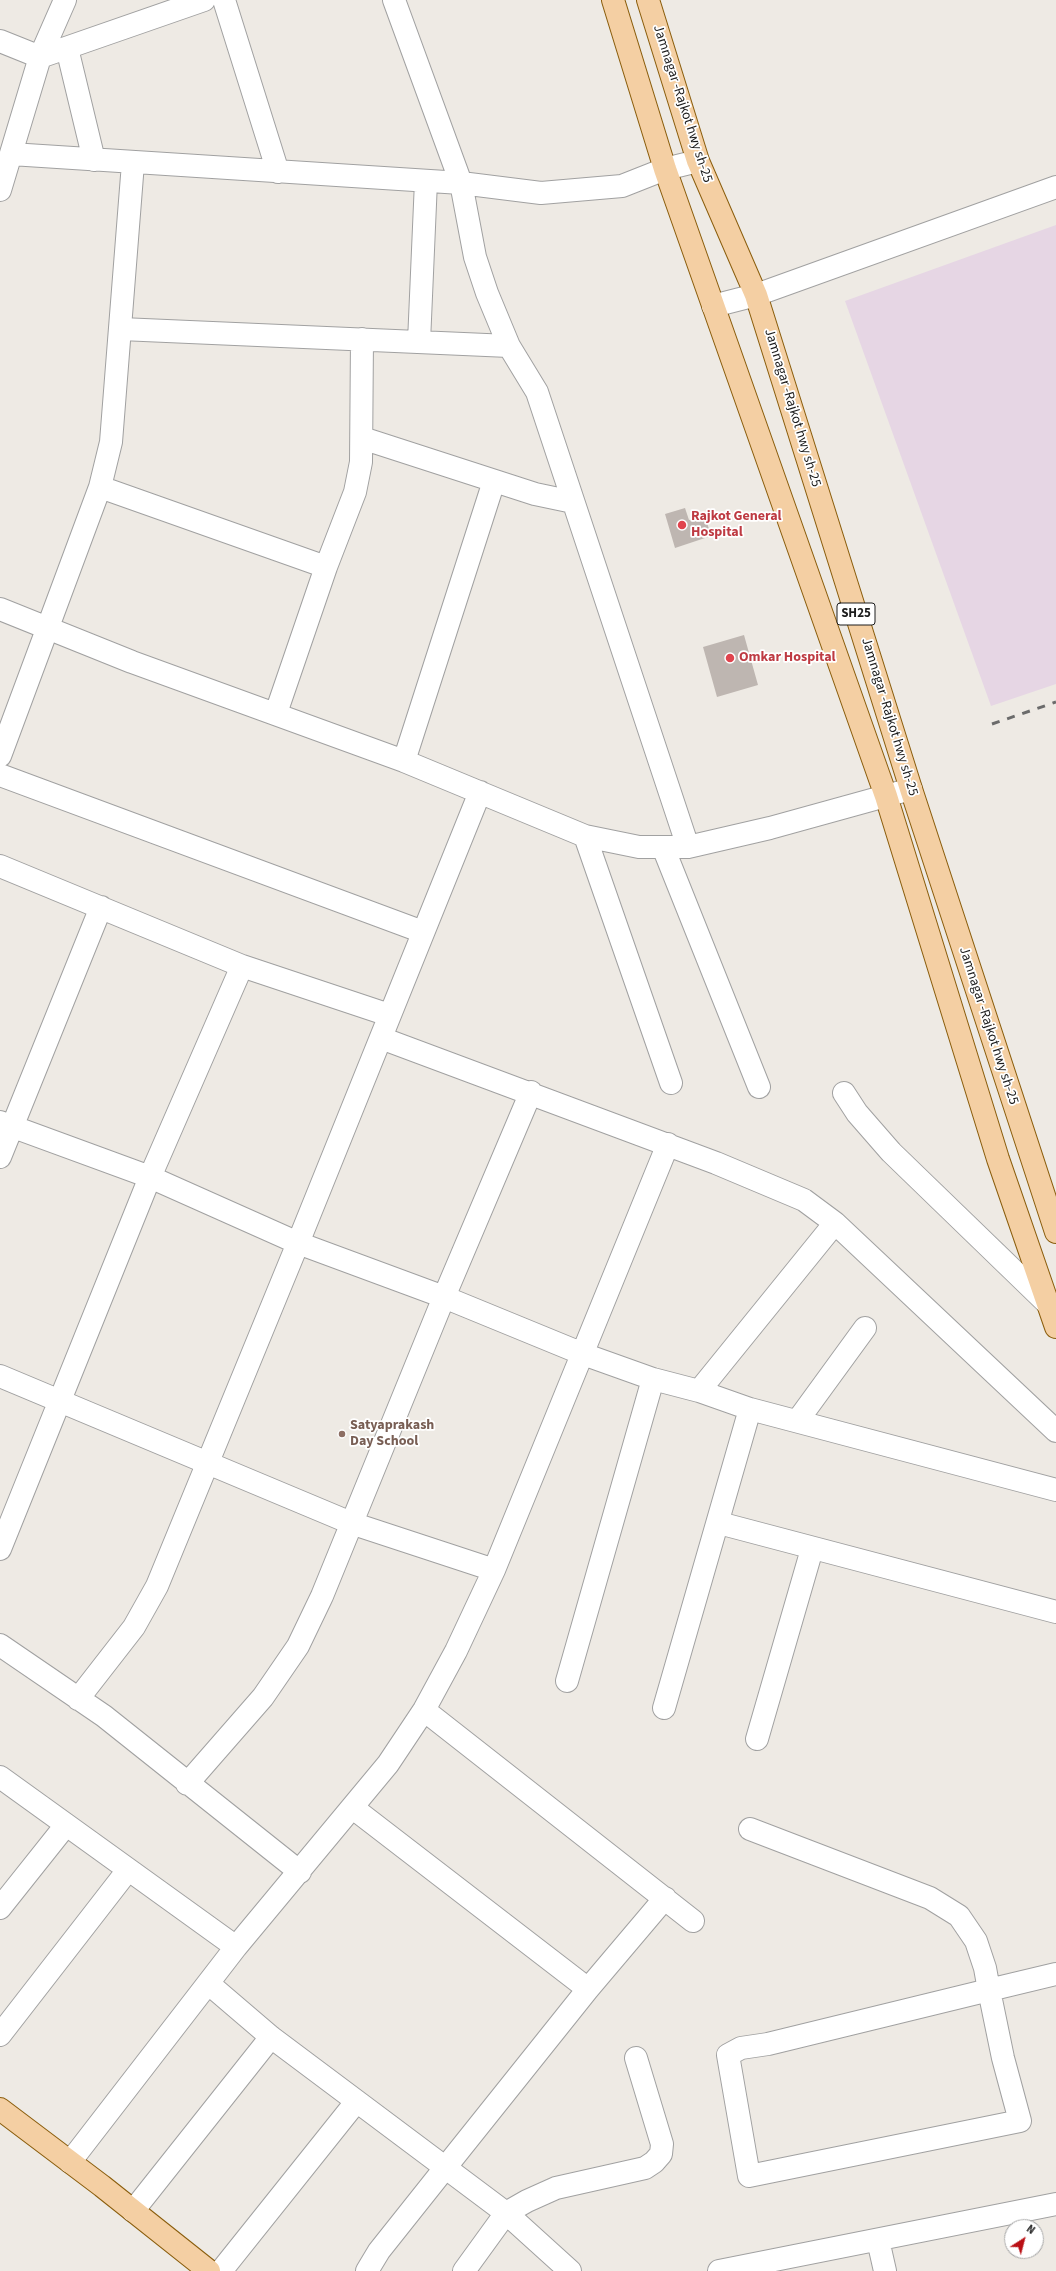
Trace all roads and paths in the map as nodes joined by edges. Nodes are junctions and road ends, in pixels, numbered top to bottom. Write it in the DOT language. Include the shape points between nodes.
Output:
graph roads {
  1 [pos="65,0"];
  2 [pos="204,0"];
  3 [pos="224,0"];
  4 [pos="394,0"];
  5 [pos="613,0"];
  6 [pos="648,0"];
  7 [pos="0,41"];
  8 [pos="67,48"];
  9 [pos="40,57"];
  10 [pos="11,154"];
  11 [pos="94,160"];
  12 [pos="698,161"];
  13 [pos="133,163"];
  14 [pos="665,169"];
  15 [pos="278,172"];
  16 [pos="426,181"];
  17 [pos="460,183"];
  18 [pos="1056,187"];
  19 [pos="0,190"];
  20 [pos="756,295"];
  21 [pos="713,306"];
  22 [pos="121,329"];
  23 [pos="362,339"];
  24 [pos="419,342"];
  25 [pos="509,346"];
  26 [pos="362,438"];
  27 [pos="494,481"];
  28 [pos="100,487"];
  29 [pos="573,502"];
  30 [pos="326,567"];
  31 [pos="0,609"];
  32 [pos="47,628"];
  33 [pos="276,712"];
  34 [pos="0,756"];
  35 [pos="404,761"];
  36 [pos="0,775"];
  37 [pos="911,789"];
  38 [pos="480,792"];
  39 [pos="886,796"];
  40 [pos="585,836"];
  41 [pos="663,847"];
  42 [pos="688,847"];
  43 [pos="0,866"];
  44 [pos="101,907"];
  45 [pos="423,932"];
  46 [pos="242,966"];
  47 [pos="389,1015"];
  48 [pos="381,1038"];
  49 [pos="671,1083"];
  50 [pos="759,1088"];
  51 [pos="531,1092"];
  52 [pos="844,1093"];
  53 [pos="6,1125"];
  54 [pos="668,1144"];
  55 [pos="0,1157"];
  56 [pos="150,1177"];
  57 [pos="835,1223"];
  58 [pos="1056,1232"];
  59 [pos="298,1243"];
  60 [pos="444,1297"];
  61 [pos="1048,1304"];
  62 [pos="1056,1327"];
  63 [pos="865,1328"];
  64 [pos="583,1354"];
  65 [pos="0,1376"];
  66 [pos="653,1379"];
  67 [pos="699,1392"];
  68 [pos="60,1400"];
  69 [pos="750,1409"];
  70 [pos="798,1420"];
  71 [pos="1056,1431"];
  72 [pos="207,1464"];
  73 [pos="1056,1490"];
  74 [pos="351,1523"];
  75 [pos="718,1523"];
  76 [pos="0,1549"];
  77 [pos="812,1549"];
  78 [pos="494,1570"];
  79 [pos="1056,1612"];
  80 [pos="0,1645"];
  81 [pos="567,1681"];
  82 [pos="78,1699"];
  83 [pos="664,1708"];
  84 [pos="424,1710"];
  85 [pos="757,1739"];
  86 [pos="0,1777"];
  87 [pos="187,1784"];
  88 [pos="353,1808"];
  89 [pos="66,1825"];
  90 [pos="750,1829"];
  91 [pos="128,1870"];
  92 [pos="300,1872"];
  93 [pos="665,1898"];
  94 [pos="0,1908"];
  95 [pos="693,1921"];
  96 [pos="236,1948"];
  97 [pos="1056,1974"];
  98 [pos="209,1984"];
  99 [pos="588,1989"];
  100 [pos="989,1990"];
  101 [pos="0,2035"];
  102 [pos="272,2037"];
  103 [pos="636,2058"];
  104 [pos="356,2102"];
  105 [pos="0,2109"];
  106 [pos="70,2162"];
  107 [pos="445,2168"];
  108 [pos="1056,2204"];
  109 [pos="133,2211"];
  110 [pos="506,2213"];
  111 [pos="878,2240"];
  112 [pos="209,2271"];
  113 [pos="221,2271"];
  114 [pos="367,2271"];
  115 [pos="464,2271"];
  116 [pos="570,2271"];
  117 [pos="719,2271"];
  118 [pos="885,2271"];
  1 -- 9 [label="street"];
  2 -- 8 [label="street"];
  3 -- 15 [label="street"];
  4 -- 17 [label="street"];
  5 -- 14 [label="main road, SH25"];
  6 -- 12 [label="main road, Jamnagar -Rajkot hwy sh-25 / SH25"];
  7 -- 9 [label="street"];
  8 -- 9 [label="street"];
  8 -- 11 [label="street"];
  9 -- 10 [label="street"];
  10 -- 11 [label="street"];
  10 -- 19 [label="street"];
  11 -- 13 [label="street"];
  12 -- 14 [label="street"];
  12 -- 20 [label="main road, Jamnagar -Rajkot hwy sh-25 / SH25"];
  13 -- 15 [label="street"];
  13 -- 22 [label="street"];
  14 -- 17 [label="street" via="622,186 587,190 541,193"];
  14 -- 21 [label="main road, SH25"];
  15 -- 16 [label="street"];
  16 -- 17 [label="street"];
  16 -- 24 [label="street"];
  17 -- 25 [label="street" via="475,257"];
  18 -- 20 [label="street"];
  20 -- 21 [label="street"];
  20 -- 37 [label="main road, Jamnagar -Rajkot hwy sh-25 / SH25"];
  21 -- 39 [label="main road, SH25"];
  22 -- 23 [label="street"];
  22 -- 28 [label="street" via="111,442"];
  23 -- 24 [label="street"];
  23 -- 26 [label="street"];
  24 -- 25 [label="street"];
  25 -- 29 [label="street" via="537,392"];
  26 -- 27 [label="street"];
  26 -- 30 [label="street" via="361,462 355,492"];
  27 -- 29 [label="street" via="535,494"];
  27 -- 35 [label="street"];
  28 -- 30 [label="street"];
  28 -- 32 [label="street"];
  29 -- 42 [label="street"];
  30 -- 33 [label="street"];
  31 -- 32 [label="street"];
  32 -- 33 [label="street" via="132,662"];
  32 -- 34 [label="street"];
  33 -- 35 [label="street"];
  35 -- 38 [label="street"];
  36 -- 45 [label="street"];
  37 -- 39 [label="street"];
  37 -- 58 [label="main road, Jamnagar -Rajkot hwy sh-25 / SH25"];
  38 -- 40 [label="street"];
  38 -- 45 [label="street"];
  39 -- 42 [label="street" via="770,828"];
  39 -- 61 [label="main road, SH25" via="998,1159"];
  40 -- 41 [label="street" via="639,847"];
  40 -- 49 [label="street"];
  41 -- 42 [label="street"];
  41 -- 50 [label="street"];
  43 -- 44 [label="street"];
  44 -- 46 [label="street"];
  44 -- 53 [label="street"];
  45 -- 47 [label="street"];
  46 -- 47 [label="street"];
  46 -- 56 [label="street"];
  47 -- 48 [label="street"];
  48 -- 51 [label="street"];
  48 -- 59 [label="street"];
  51 -- 54 [label="street"];
  51 -- 60 [label="street"];
  52 -- 61 [label="street" via="857,1113 891,1152"];
  53 -- 55 [label="street"];
  53 -- 56 [label="street"];
  54 -- 57 [label="street" via="804,1200"];
  54 -- 64 [label="street"];
  56 -- 59 [label="street"];
  56 -- 68 [label="street"];
  57 -- 67 [label="street"];
  57 -- 71 [label="street"];
  59 -- 60 [label="street"];
  59 -- 72 [label="street"];
  60 -- 64 [label="street"];
  60 -- 74 [label="street"];
  61 -- 62 [label="main road, SH25"];
  63 -- 70 [label="street"];
  64 -- 66 [label="street"];
  64 -- 78 [label="street"];
  65 -- 68 [label="street"];
  66 -- 67 [label="street"];
  66 -- 81 [label="street"];
  67 -- 69 [label="street"];
  68 -- 72 [label="street"];
  68 -- 76 [label="street"];
  69 -- 70 [label="street"];
  69 -- 75 [label="street"];
  70 -- 73 [label="street"];
  72 -- 74 [label="street"];
  72 -- 82 [label="street" via="157,1586 134,1627"];
  74 -- 78 [label="street"];
  74 -- 87 [label="street" via="322,1596 298,1646 263,1697"];
  75 -- 77 [label="street"];
  75 -- 83 [label="street"];
  77 -- 79 [label="street" via="854,1557"];
  77 -- 85 [label="street"];
  78 -- 84 [label="street" via="456,1651"];
  80 -- 82 [label="street"];
  82 -- 87 [label="street" via="104,1716"];
  84 -- 88 [label="street" via="388,1764"];
  84 -- 93 [label="street"];
  86 -- 89 [label="street"];
  87 -- 92 [label="street"];
  88 -- 92 [label="street"];
  88 -- 99 [label="street"];
  89 -- 91 [label="street"];
  89 -- 94 [label="street"];
  90 -- 100 [label="street" via="930,1898 960,1916 976,1941"];
  91 -- 96 [label="street"];
  91 -- 101 [label="street"];
  92 -- 96 [label="street"];
  93 -- 95 [label="street"];
  93 -- 99 [label="street"];
  96 -- 98 [label="street"];
  97 -- 100 [label="street"];
  98 -- 102 [label="street"];
  98 -- 106 [label="street"];
  99 -- 107 [label="street"];
  100 -- 100 [label="street" via="768,2044 741,2048 728,2055 749,2176 1020,2120 1003,2058"];
  102 -- 104 [label="street"];
  102 -- 109 [label="street"];
  103 -- 110 [label="street" via="662,2144 661,2154 644,2168 556,2188"];
  104 -- 107 [label="street"];
  104 -- 113 [label="street"];
  105 -- 106 [label="main road"];
  106 -- 109 [label="main road"];
  107 -- 110 [label="street"];
  107 -- 114 [label="street" via="379,2251"];
  108 -- 111 [label="street"];
  109 -- 112 [label="main road"];
  110 -- 115 [label="street"];
  110 -- 116 [label="street"];
  111 -- 117 [label="street"];
  111 -- 118 [label="street"];
}
